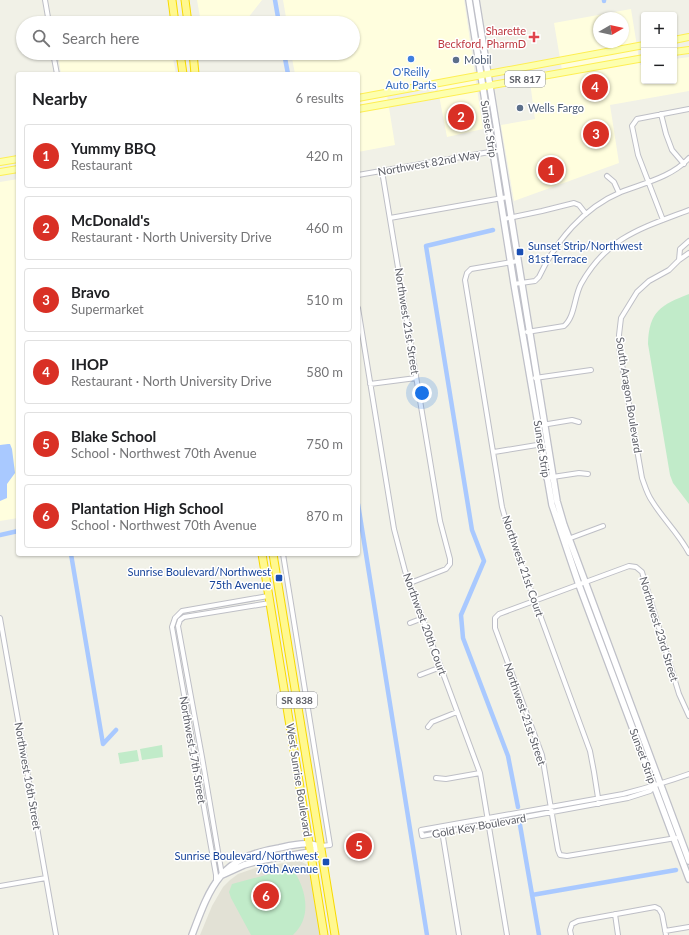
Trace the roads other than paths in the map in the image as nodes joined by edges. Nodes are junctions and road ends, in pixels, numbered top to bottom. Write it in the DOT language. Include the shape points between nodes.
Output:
graph roads {
  1 [pos="45,0"];
  2 [pos="172,0"];
  3 [pos="184,0"];
  4 [pos="469,0"];
  5 [pos="476,0"];
  6 [pos="48,16"];
  7 [pos="174,16"];
  8 [pos="187,16"];
  9 [pos="689,37"];
  10 [pos="677,39"];
  11 [pos="641,46"];
  12 [pos="689,50"];
  13 [pos="608,52"];
  14 [pos="677,52"];
  15 [pos="641,58"];
  16 [pos="54,60"];
  17 [pos="181,60"];
  18 [pos="194,60"];
  19 [pos="602,65"];
  20 [pos="57,72"];
  21 [pos="183,72"];
  22 [pos="195,72"];
  23 [pos="488,74"];
  24 [pos="482,76"];
  25 [pos="490,85"];
  26 [pos="483,86"];
  27 [pos="360,98"];
  28 [pos="360,109"];
  29 [pos="689,109"];
  30 [pos="662,114"];
  31 [pos="501,150"];
  32 [pos="493,151"];
  33 [pos="689,158"];
  34 [pos="16,159"];
  35 [pos="0,162"];
  36 [pos="684,164"];
  37 [pos="16,169"];
  38 [pos="382,171"];
  39 [pos="0,172"];
  40 [pos="360,176"];
  41 [pos="607,176"];
  42 [pos="648,182"];
  43 [pos="619,193"];
  44 [pos="508,197"];
  45 [pos="500,198"];
  46 [pos="689,210"];
  47 [pos="586,214"];
  48 [pos="511,217"];
  49 [pos="390,218"];
  50 [pos="504,219"];
  51 [pos="663,220"];
  52 [pos="689,241"];
  53 [pos="682,247"];
  54 [pos="689,252"];
  55 [pos="679,260"];
  56 [pos="518,261"];
  57 [pos="511,262"];
  58 [pos="521,283"];
  59 [pos="514,284"];
  60 [pos="360,321"];
  61 [pos="526,332"];
  62 [pos="591,370"];
  63 [pos="416,378"];
  64 [pos="534,378"];
  65 [pos="370,384"];
  66 [pos="579,422"];
  67 [pos="541,425"];
  68 [pos="544,443"];
  69 [pos="494,452"];
  70 [pos="588,474"];
  71 [pos="549,478"];
  72 [pos="603,526"];
  73 [pos="567,540"];
  74 [pos="689,553"];
  75 [pos="262,556"];
  76 [pos="273,556"];
  77 [pos="283,556"];
  78 [pos="585,582"];
  79 [pos="266,583"];
  80 [pos="410,583"];
  81 [pos="579,585"];
  82 [pos="280,595"];
  83 [pos="290,597"];
  84 [pos="269,599"];
  85 [pos="535,601"];
  86 [pos="0,618"];
  87 [pos="423,618"];
  88 [pos="410,623"];
  89 [pos="441,667"];
  90 [pos="420,675"];
  91 [pos="457,712"];
  92 [pos="689,716"];
  93 [pos="428,727"];
  94 [pos="480,773"];
  95 [pos="689,774"];
  96 [pos="436,778"];
  97 [pos="658,785"];
  98 [pos="598,799"];
  99 [pos="599,804"];
  100 [pos="552,810"];
  101 [pos="488,821"];
  102 [pos="442,826"];
  103 [pos="443,832"];
  104 [pos="677,838"];
  105 [pos="309,843"];
  106 [pos="321,846"];
  107 [pos="310,852"];
  108 [pos="689,861"];
  109 [pos="222,875"];
  110 [pos="46,878"];
  111 [pos="689,879"];
  112 [pos="216,883"];
  113 [pos="0,886"];
  114 [pos="615,914"];
  115 [pos="689,927"];
  116 [pos="665,933"];
  117 [pos="56,935"];
  118 [pos="192,935"];
  119 [pos="324,935"];
  120 [pos="335,935"];
  121 [pos="459,935"];
  122 [pos="506,935"];
  123 [pos="571,935"];
  124 [pos="618,935"];
  1 -- 6 [label="street"];
  2 -- 7 [label="highway"];
  3 -- 8 [label="highway"];
  4 -- 24 [label="street, Sunset Strip"];
  5 -- 23 [label="street, Sunset Strip"];
  9 -- 10 [label="main road"];
  11 -- 13 [label="main road, SR 817"];
  12 -- 14 [label="main road"];
  13 -- 19 [label="main road"];
  13 -- 23 [label="main road, SR 817"];
  15 -- 19 [label="main road, SR 817"];
  16 -- 20 [label="street"];
  17 -- 21 [label="highway"];
  18 -- 22 [label="highway"];
  19 -- 25 [label="main road, SR 817"];
  23 -- 24 [label="main road, SR 817"];
  23 -- 25 [label="street, Sunset Strip"];
  24 -- 26 [label="street, Sunset Strip"];
  24 -- 27 [label="main road, SR 817"];
  25 -- 26 [label="main road, SR 817"];
  25 -- 31 [label="street, Sunset Strip"];
  26 -- 28 [label="main road, SR 817"];
  26 -- 32 [label="street, Sunset Strip"];
  29 -- 30 [label="street"];
  30 -- 36 [label="street" via="672,150"];
  30 -- 42 [label="street" via="637,118 632,126 638,155"];
  31 -- 32 [label="street, Northwest 82nd Way"];
  31 -- 44 [label="street, Sunset Strip"];
  32 -- 38 [label="street, Northwest 82nd Way"];
  32 -- 45 [label="street, Sunset Strip"];
  33 -- 36 [label="street"];
  34 -- 35 [label="main road"];
  36 -- 42 [label="street"];
  37 -- 39 [label="main road"];
  38 -- 40 [label="street, Northwest 82nd Way"];
  38 -- 49 [label="street, Northwest 21st Street"];
  41 -- 43 [label="street" via="614,182"];
  42 -- 43 [label="street"];
  42 -- 51 [label="street"];
  43 -- 47 [label="street"];
  44 -- 45 [label="street"];
  44 -- 48 [label="street, Sunset Strip"];
  45 -- 49 [label="street"];
  45 -- 50 [label="street, Sunset Strip"];
  46 -- 51 [label="street"];
  47 -- 48 [label="street" via="574,203"];
  47 -- 58 [label="street" via="559,242 540,277 535,281"];
  48 -- 50 [label="street"];
  48 -- 56 [label="street, Sunset Strip"];
  49 -- 63 [label="street, Northwest 21st Street"];
  50 -- 57 [label="street, Sunset Strip"];
  51 -- 61 [label="street" via="624,237 605,252 580,285 568,323 564,326"];
  52 -- 53 [label="street"];
  53 -- 54 [label="street"];
  53 -- 55 [label="street"];
  54 -- 55 [label="street, South Aragon Boulevard"];
  55 -- 74 [label="street, South Aragon Boulevard" via="637,292 621,318 619,335 644,484 652,502"];
  56 -- 57 [label="street"];
  56 -- 58 [label="street, Sunset Strip"];
  57 -- 59 [label="street, Sunset Strip"];
  57 -- 69 [label="street, Northwest 21st Court" via="471,269 465,280"];
  58 -- 59 [label="street"];
  58 -- 61 [label="street, Sunset Strip"];
  59 -- 61 [label="street, Sunset Strip"];
  60 -- 65 [label="street, Northwest 20th Court"];
  61 -- 64 [label="street, Sunset Strip"];
  62 -- 64 [label="street"];
  63 -- 65 [label="street"];
  63 -- 80 [label="street, Northwest 21st Street" via="440,521 450,564 446,570"];
  64 -- 67 [label="street, Sunset Strip"];
  65 -- 80 [label="street, Northwest 20th Court" via="394,529"];
  66 -- 67 [label="street" via="572,420"];
  67 -- 68 [label="street, Sunset Strip"];
  68 -- 69 [label="street"];
  68 -- 71 [label="street, Sunset Strip"];
  69 -- 85 [label="street, Northwest 21st Court" via="504,514"];
  70 -- 71 [label="street" via="579,472"];
  71 -- 73 [label="street, Sunset Strip"];
  72 -- 73 [label="street"];
  73 -- 78 [label="street, Sunset Strip"];
  73 -- 81 [label="street, Sunset Strip"];
  75 -- 79 [label="highway, West Sunrise Boulevard / SR 838"];
  76 -- 82 [label="highway, West Sunrise Boulevard / SR 838"];
  77 -- 83 [label="street"];
  78 -- 81 [label="street"];
  78 -- 92 [label="street, Northwest 23rd Street" via="629,566 636,567 642,572 679,694"];
  78 -- 97 [label="street, Sunset Strip"];
  79 -- 82 [label="highway"];
  79 -- 84 [label="highway, West Sunrise Boulevard / SR 838"];
  80 -- 87 [label="street, Northwest 20th Court"];
  81 -- 85 [label="street"];
  81 -- 97 [label="street, Sunset Strip"];
  82 -- 83 [label="street"];
  82 -- 106 [label="highway, West Sunrise Boulevard / SR 838"];
  83 -- 106 [label="street" via="330,845"];
  84 -- 105 [label="highway, West Sunrise Boulevard / SR 838"];
  84 -- 109 [label="street, Northwest 17th Street" via="184,617 178,626"];
  84 -- 112 [label="street, Northwest 17th Street" via="182,611 175,618 172,627"];
  85 -- 98 [label="street, Northwest 21st Court" via="590,751"];
  85 -- 100 [label="street, Northwest 21st Street" via="499,614 495,618 495,628 542,755"];
  86 -- 110 [label="street, Northwest 16th Street"];
  87 -- 88 [label="street"];
  87 -- 89 [label="street, Northwest 20th Court"];
  89 -- 90 [label="street"];
  89 -- 91 [label="street, Northwest 20th Court"];
  91 -- 93 [label="street" via="432,722"];
  91 -- 94 [label="street, Northwest 20th Court"];
  94 -- 96 [label="street" via="446,779"];
  94 -- 101 [label="street, Northwest 20th Court"];
  95 -- 97 [label="street, Gold Key Boulevard"];
  97 -- 98 [label="street, Gold Key Boulevard"];
  97 -- 99 [label="street, Gold Key Boulevard" via="650,791"];
  97 -- 104 [label="street, Sunset Strip"];
  98 -- 99 [label="street, Northwest 21st Court"];
  98 -- 100 [label="street, Gold Key Boulevard"];
  99 -- 100 [label="street, Gold Key Boulevard"];
  100 -- 101 [label="street, Gold Key Boulevard"];
  100 -- 104 [label="street, Northwest 21st Street" via="558,850 563,856"];
  101 -- 102 [label="street, Gold Key Boulevard"];
  101 -- 103 [label="street, Gold Key Boulevard"];
  101 -- 122 [label="street, Northwest 20th Court"];
  102 -- 103 [label="street"];
  102 -- 103 [label="street, Gold Key Boulevard" via="421,830 422,836"];
  103 -- 121 [label="street"];
  104 -- 108 [label="street, Sunset Strip"];
  104 -- 111 [label="street, Sunset Strip"];
  105 -- 106 [label="street"];
  105 -- 107 [label="highway, West Sunrise Boulevard / SR 838"];
  105 -- 109 [label="street" via="256,852 227,868"];
  106 -- 107 [label="street"];
  106 -- 120 [label="highway, West Sunrise Boulevard / SR 838"];
  107 -- 109 [label="street" via="258,861"];
  107 -- 119 [label="highway, West Sunrise Boulevard / SR 838"];
  109 -- 112 [label="street"];
  110 -- 113 [label="street"];
  110 -- 117 [label="street, Northwest 16th Street"];
  112 -- 118 [label="street" via="204,903"];
  114 -- 116 [label="street" via="655,907 662,914"];
  114 -- 123 [label="street" via="578,921 572,924"];
  114 -- 124 [label="street"];
  115 -- 116 [label="street"];
}
